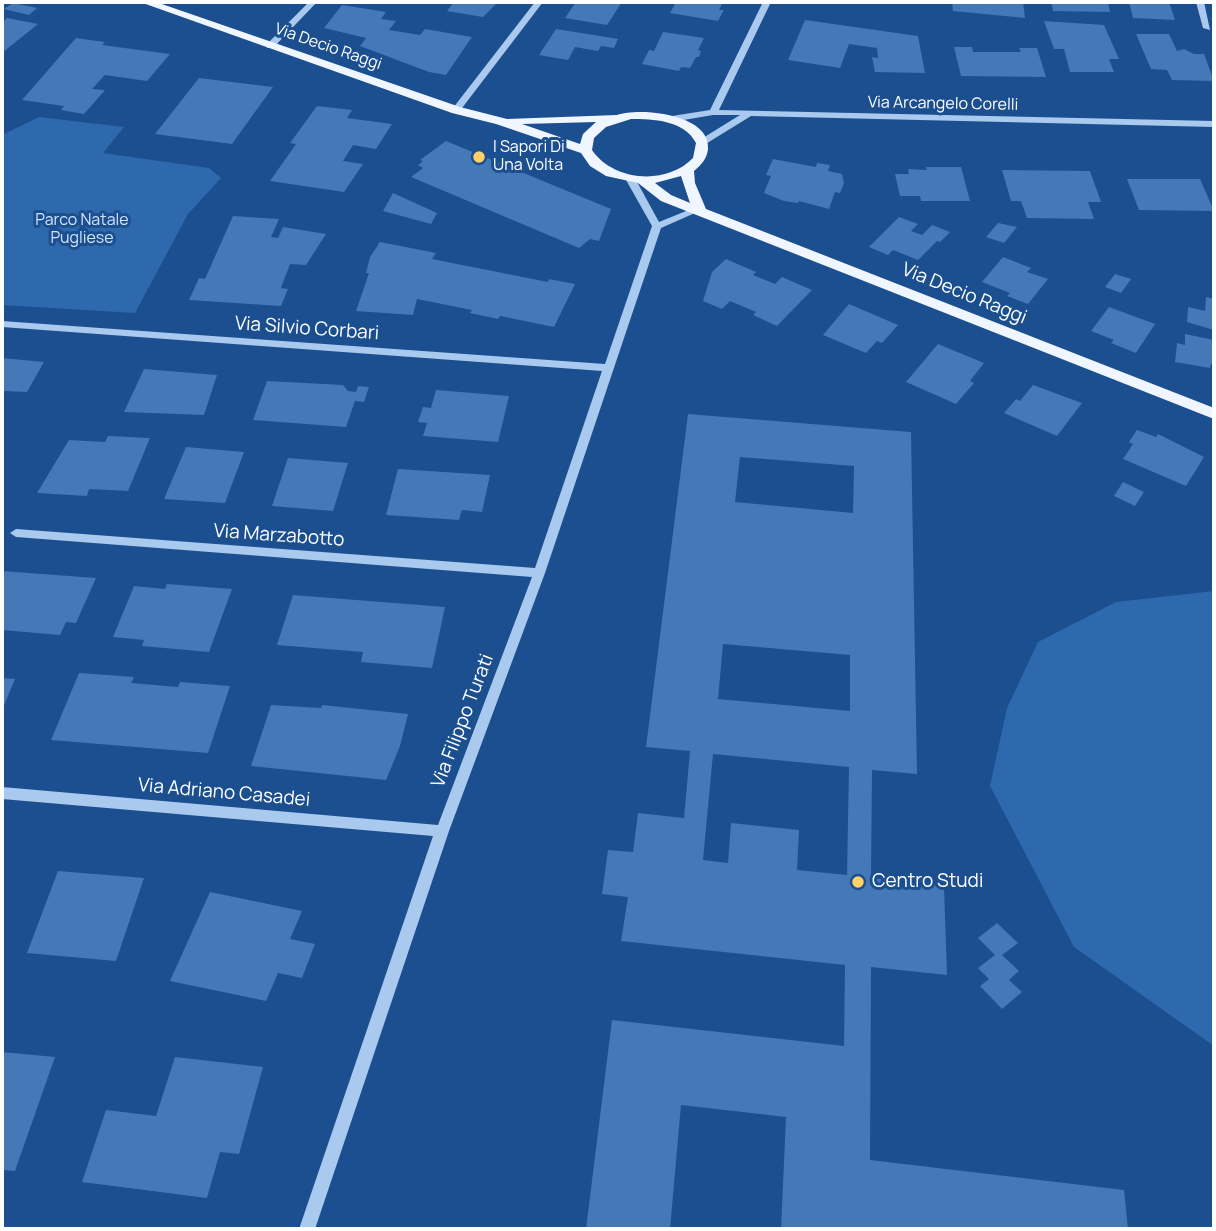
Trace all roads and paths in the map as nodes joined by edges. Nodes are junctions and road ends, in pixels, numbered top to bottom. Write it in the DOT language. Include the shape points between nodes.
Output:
graph roads {
  1 [pos="146,2"];
  2 [pos="313,2"];
  3 [pos="539,2"];
  4 [pos="766,2"];
  5 [pos="1199,2"];
  6 [pos="1207,28"];
  7 [pos="270,46"];
  8 [pos="456,110"];
  9 [pos="713,112"];
  10 [pos="748,114"];
  11 [pos="617,118"];
  12 [pos="672,119"];
  13 [pos="500,121"];
  14 [pos="1214,124"];
  15 [pos="701,143"];
  16 [pos="585,150"];
  17 [pos="687,170"];
  18 [pos="637,180"];
  19 [pos="699,209"];
  20 [pos="657,226"];
  21 [pos="2,324"];
  22 [pos="609,368"];
  23 [pos="1214,414"];
  24 [pos="16,533"];
  25 [pos="539,573"];
  26 [pos="2,793"];
  27 [pos="442,831"];
  28 [pos="307,1229"];
  1 -- 7 [label="main road, Via Decio Raggi"];
  2 -- 7 [label="street"];
  3 -- 8 [label="street"];
  4 -- 9 [label="street"];
  5 -- 6 [label="street"];
  7 -- 8 [label="main road, Via Decio Raggi"];
  8 -- 13 [label="main road, Via Decio Raggi"];
  9 -- 10 [label="street, Via Arcangelo Corelli"];
  9 -- 12 [label="street, Via Arcangelo Corelli"];
  10 -- 14 [label="street, Via Arcangelo Corelli"];
  10 -- 15 [label="street"];
  11 -- 12 [label="main road, Via Decio Raggi" via="645,115"];
  11 -- 13 [label="main road, Via Decio Raggi"];
  11 -- 16 [label="main road" via="592,131"];
  12 -- 15 [label="main road" via="696,134"];
  13 -- 16 [label="main road, Via Decio Raggi"];
  15 -- 17 [label="main road" via="702,153"];
  16 -- 18 [label="main road, Via Decio Raggi" via="599,169"];
  17 -- 18 [label="main road"];
  17 -- 19 [label="main road"];
  18 -- 19 [label="main road, Via Decio Raggi" via="666,198"];
  18 -- 20 [label="street"];
  19 -- 20 [label="street"];
  19 -- 23 [label="main road, Via Decio Raggi"];
  20 -- 22 [label="street, Via Filippo Turati"];
  21 -- 22 [label="street, Via Silvio Corbari"];
  22 -- 25 [label="street, Via Filippo Turati"];
  24 -- 25 [label="street, Via Marzabotto"];
  25 -- 27 [label="street, Via Filippo Turati"];
  26 -- 27 [label="street, Via Adriano Casadei"];
  27 -- 28 [label="street, Via Filippo Turati"];
}
